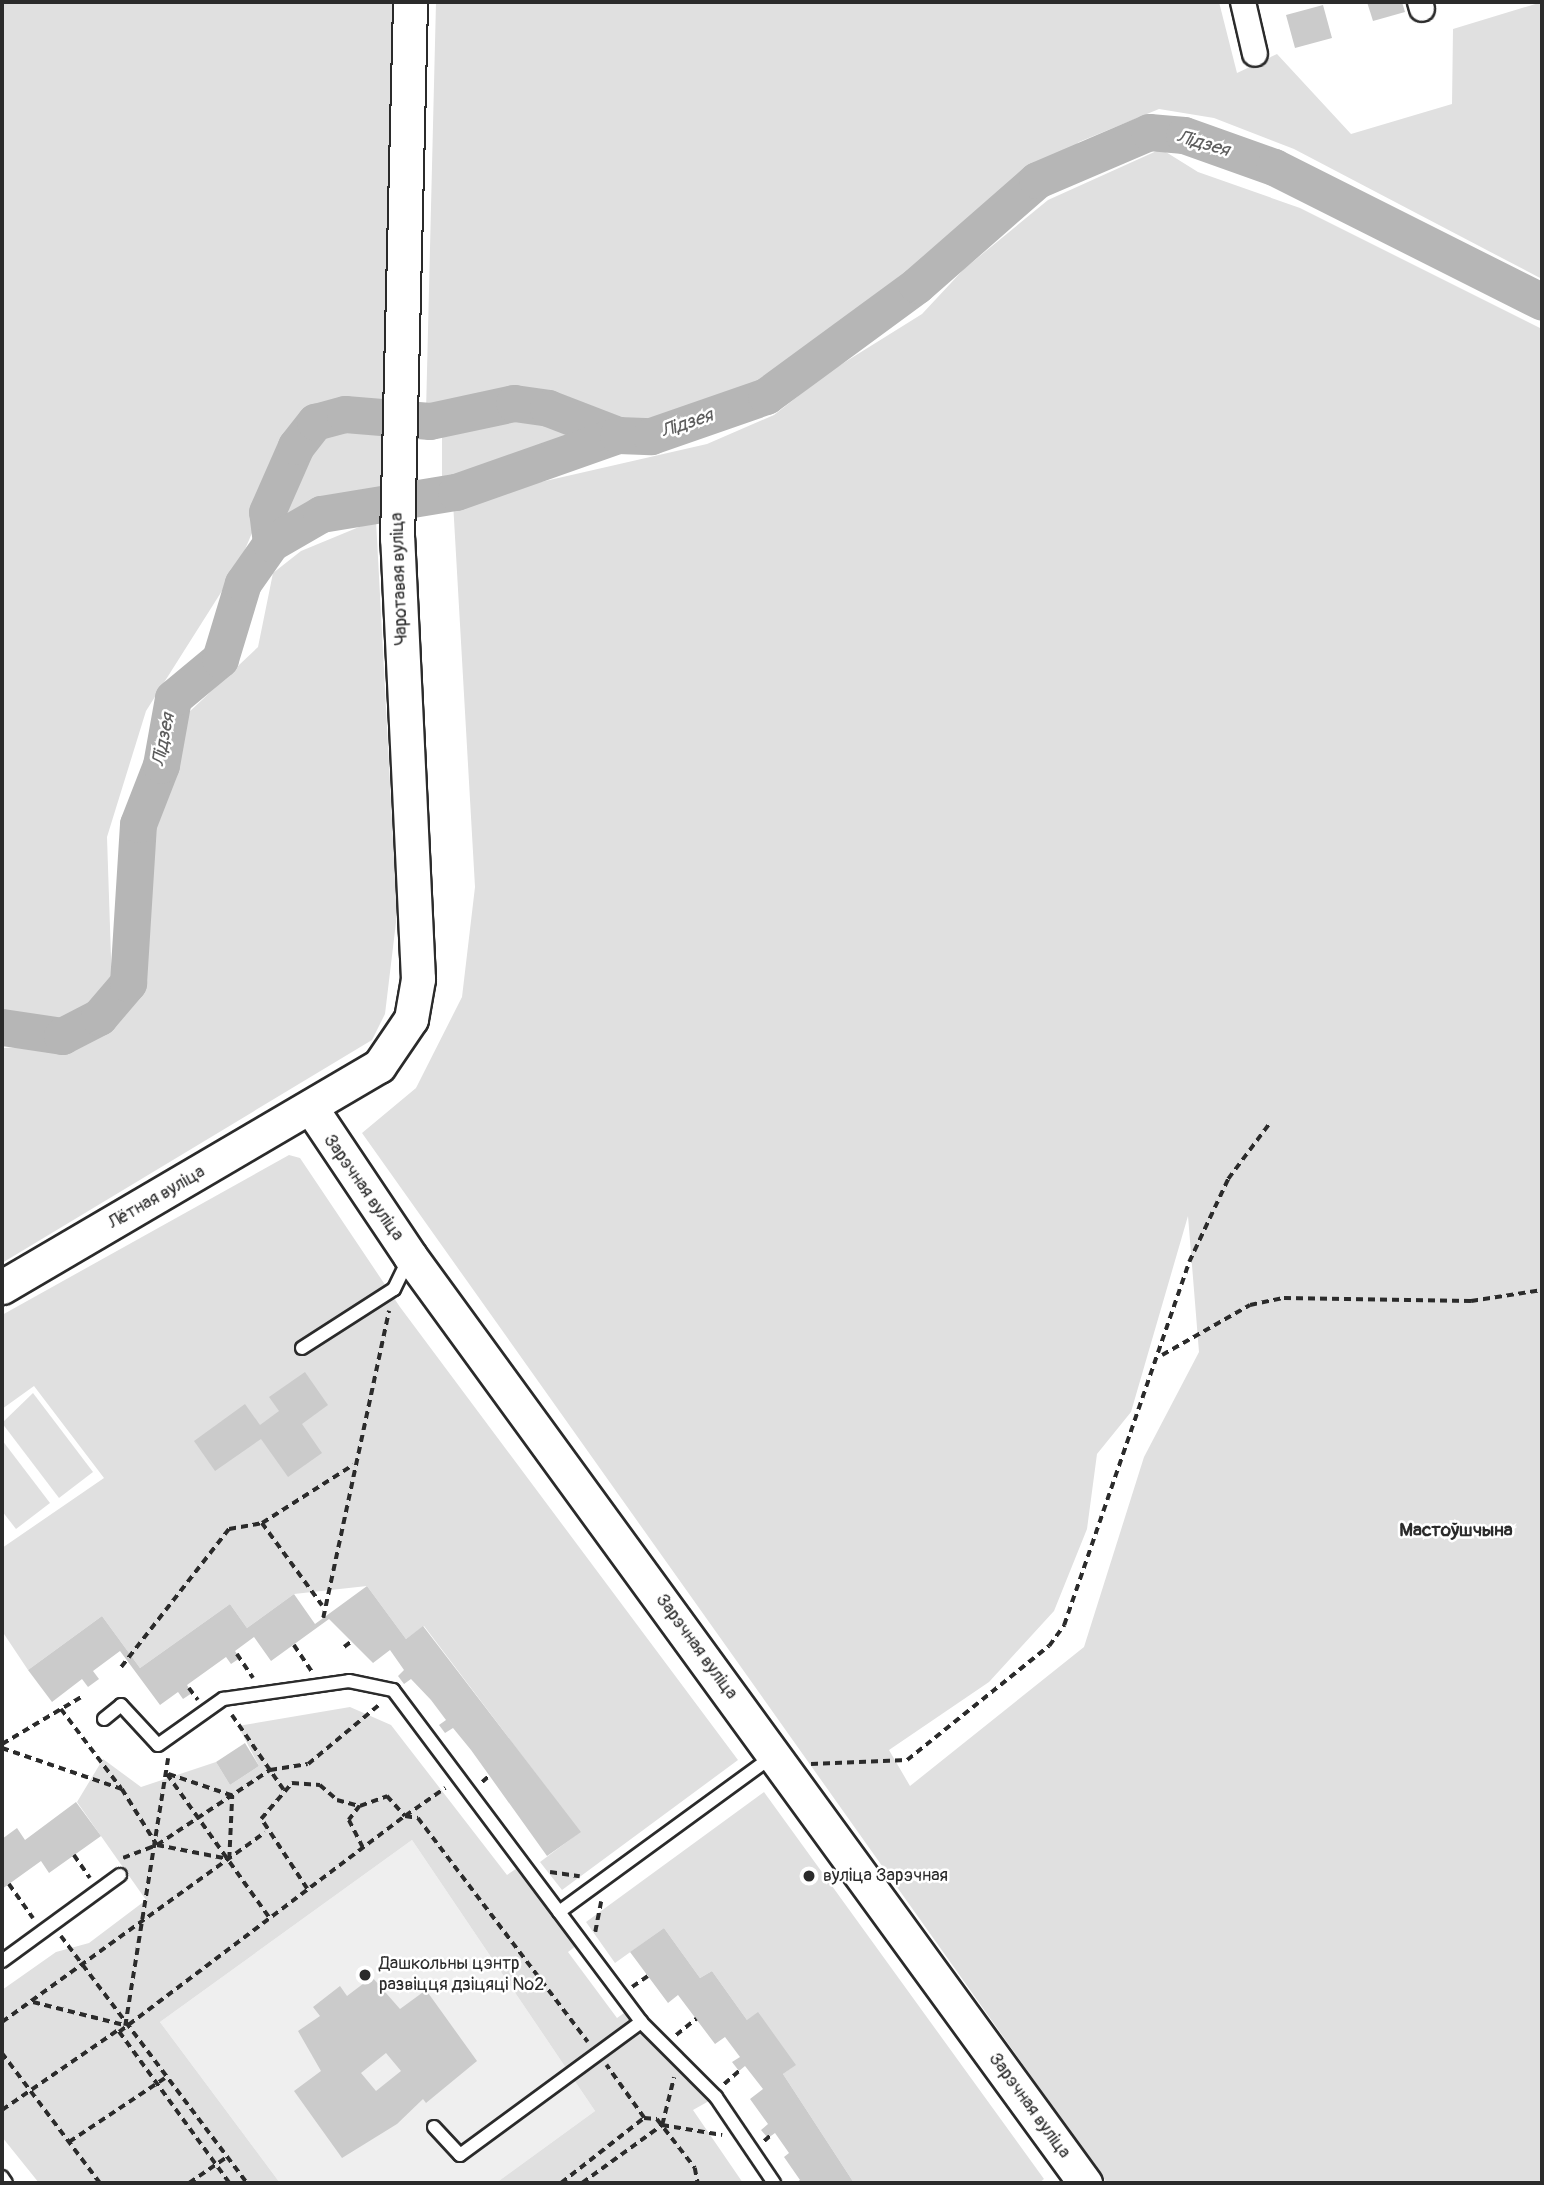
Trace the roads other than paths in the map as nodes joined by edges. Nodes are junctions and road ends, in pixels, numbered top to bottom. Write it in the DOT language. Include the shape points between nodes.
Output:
graph roads {
  1 [pos="410,2"];
  2 [pos="1243,2"];
  3 [pos="1255,54"];
  4 [pos="311,1108"];
  5 [pos="410,1256"];
  6 [pos="2,1287"];
  7 [pos="302,1348"];
  8 [pos="104,1719"];
  9 [pos="779,1759"];
  10 [pos="120,1875"];
  11 [pos="559,1912"];
  12 [pos="2,1961"];
  13 [pos="641,2022"];
  14 [pos="434,2127"];
  15 [pos="2,2177"];
  16 [pos="1078,2181"];
  17 [pos="6,2183"];
  18 [pos="774,2183"];
  1 -- 4 [label="street, Чаротавая вуліца" via="397,539 418,979 411,1019 394,1049"];
  2 -- 3 [label="street"];
  4 -- 5 [label="street, Зарэчная вуліца"];
  4 -- 6 [label="street, Лётная вуліца"];
  5 -- 7 [label="lane" via="394,1289"];
  5 -- 9 [label="street, Зарэчная вуліца"];
  8 -- 11 [label="lane" via="121,1705 158,1745 223,1699 349,1681 394,1692"];
  9 -- 11 [label="lane"];
  9 -- 16 [label="street, Зарэчная вуліца"];
  10 -- 12 [label="lane"];
  11 -- 13 [label="lane"];
  13 -- 14 [label="lane" via="460,2155"];
  13 -- 18 [label="lane" via="680,2056"];
  15 -- 17 [label="lane"];
}
